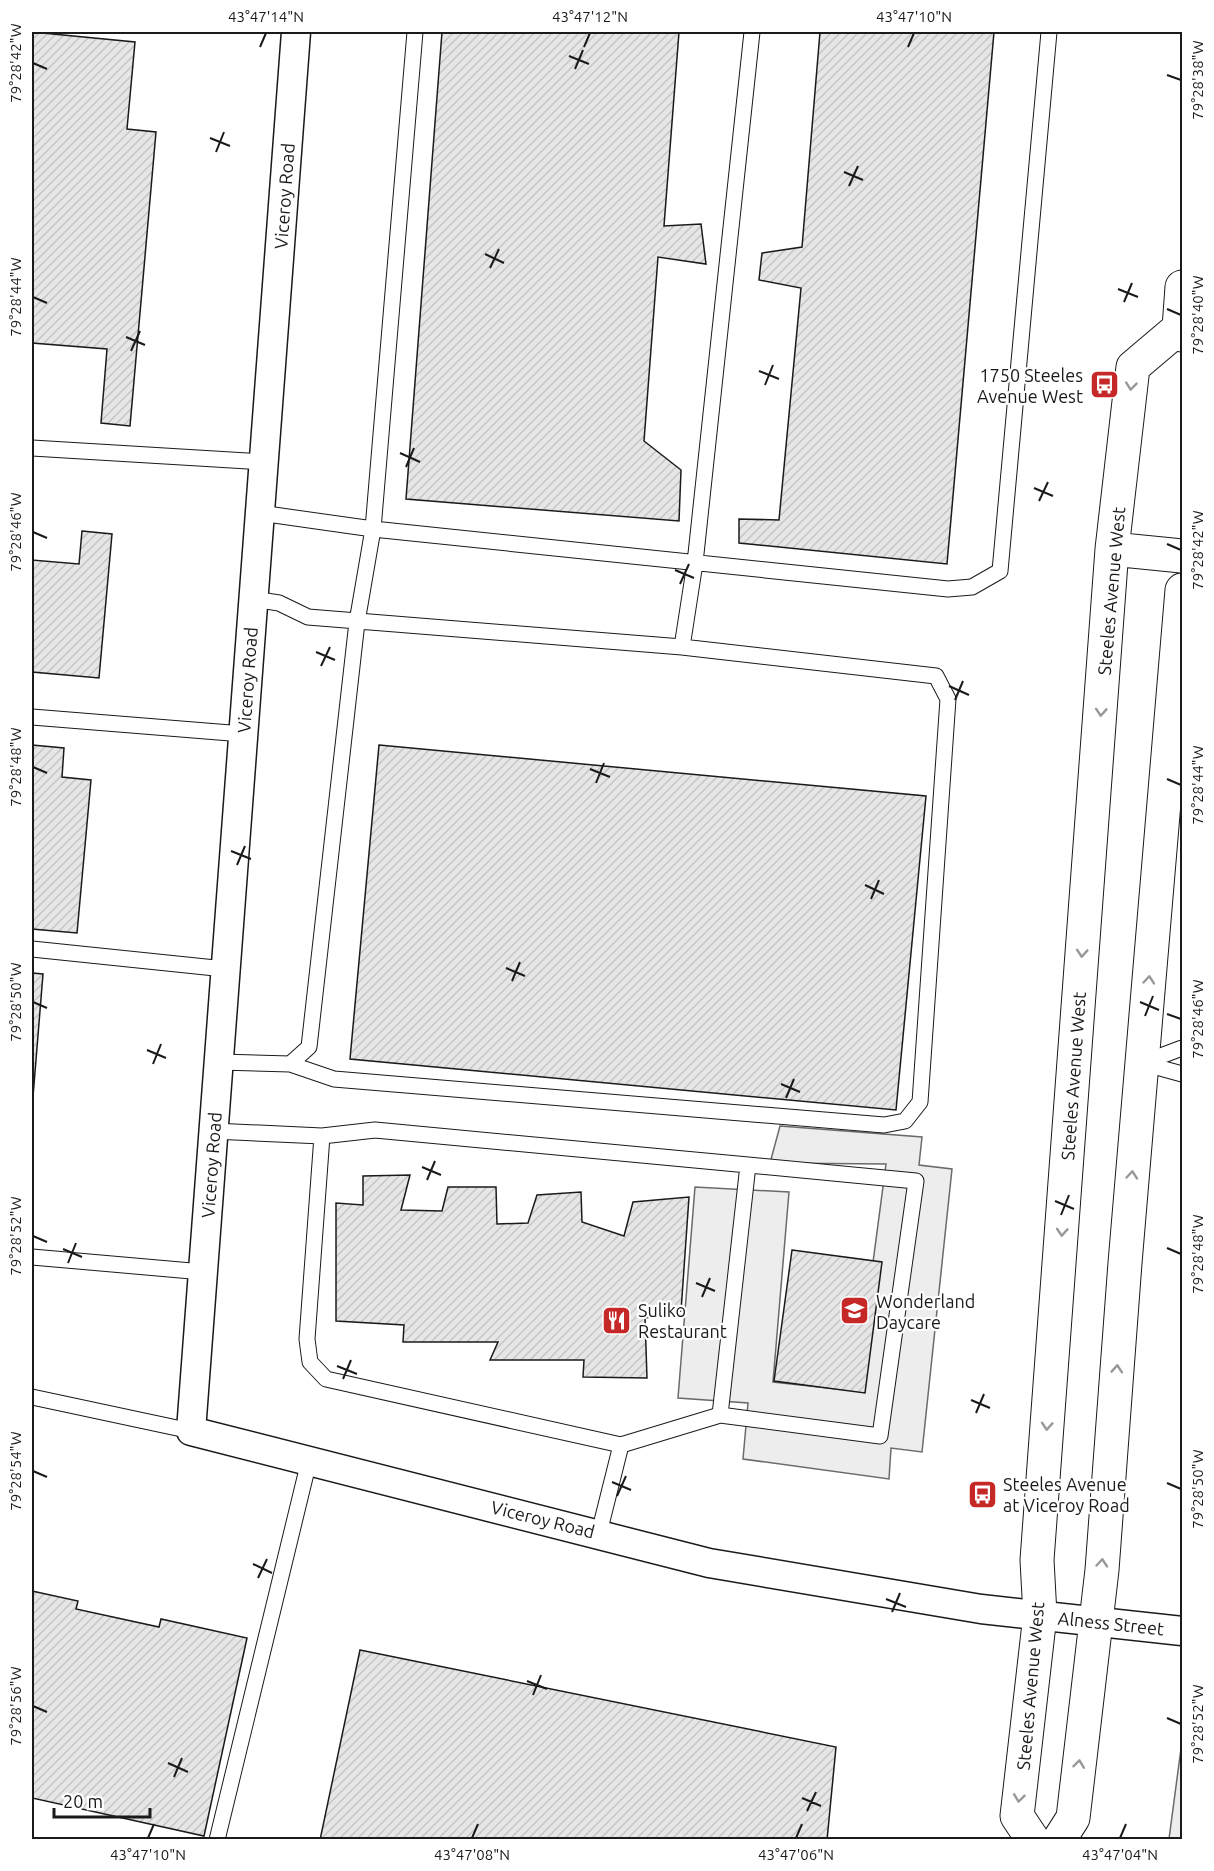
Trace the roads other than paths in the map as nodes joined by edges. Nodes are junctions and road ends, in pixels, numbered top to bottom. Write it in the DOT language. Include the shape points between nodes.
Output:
graph roads {
  1 [pos="296,32"];
  2 [pos="415,32"];
  3 [pos="752,32"];
  4 [pos="1049,32"];
  5 [pos="1182,287"];
  6 [pos="1181,332"];
  7 [pos="32,448"];
  8 [pos="264,462"];
  9 [pos="260,513"];
  10 [pos="373,529"];
  11 [pos="1112,549"];
  12 [pos="1182,556"];
  13 [pos="695,563"];
  14 [pos="1182,590"];
  15 [pos="253,599"];
  16 [pos="357,622"];
  17 [pos="682,647"];
  18 [pos="32,717"];
  19 [pos="243,734"];
  20 [pos="32,949"];
  21 [pos="225,969"];
  22 [pos="1182,1048"];
  23 [pos="219,1062"];
  24 [pos="1142,1063"];
  25 [pos="290,1064"];
  26 [pos="1182,1074"];
  27 [pos="213,1131"];
  28 [pos="322,1136"];
  29 [pos="748,1165"];
  30 [pos="32,1257"];
  31 [pos="203,1272"];
  32 [pos="32,1397"];
  33 [pos="720,1415"];
  34 [pos="191,1431"];
  35 [pos="621,1445"];
  36 [pos="309,1461"];
  37 [pos="599,1533"];
  38 [pos="1040,1615"];
  39 [pos="1096,1622"];
  40 [pos="1182,1631"];
  41 [pos="217,1839"];
  42 [pos="1033,1839"];
  43 [pos="1059,1839"];
  1 -- 8 [label="street, Viceroy Road"];
  2 -- 10 [label="lane"];
  3 -- 13 [label="lane"];
  4 -- 13 [label="lane" via="1000,571 972,587 948,589"];
  5 -- 6 [label="main road, Steeles Avenue West"];
  6 -- 11 [label="main road, Steeles Avenue West, one-way" via="1133,368"];
  7 -- 8 [label="lane"];
  8 -- 9 [label="street, Viceroy Road"];
  9 -- 10 [label="lane"];
  9 -- 15 [label="street, Viceroy Road"];
  10 -- 13 [label="lane"];
  10 -- 16 [label="lane"];
  11 -- 12 [label="main road"];
  11 -- 38 [label="main road, Steeles Avenue West, one-way" via="1037,1560"];
  13 -- 17 [label="lane"];
  24 -- 14 [label="main road, one-way"];
  15 -- 16 [label="lane" via="279,603 308,617"];
  15 -- 19 [label="street, Viceroy Road"];
  16 -- 17 [label="lane"];
  16 -- 25 [label="lane" via="309,1047"];
  17 -- 25 [label="lane" via="936,676 948,699 920,1102 905,1121 884,1125 334,1079"];
  18 -- 19 [label="lane"];
  19 -- 21 [label="street, Viceroy Road"];
  20 -- 21 [label="lane"];
  21 -- 23 [label="street, Viceroy Road"];
  22 -- 24 [label="lane"];
  23 -- 25 [label="lane"];
  23 -- 27 [label="street, Viceroy Road"];
  24 -- 26 [label="lane"];
  39 -- 24 [label="main road, one-way"];
  27 -- 28 [label="lane"];
  27 -- 31 [label="street, Viceroy Road"];
  28 -- 29 [label="lane" via="375,1130"];
  28 -- 35 [label="lane" via="308,1339 310,1362 326,1379"];
  29 -- 33 [label="lane"];
  29 -- 33 [label="lane" via="916,1181 880,1436"];
  30 -- 31 [label="lane"];
  31 -- 34 [label="street, Viceroy Road"];
  32 -- 34 [label="lane"];
  33 -- 35 [label="lane"];
  34 -- 36 [label="street, Viceroy Road"];
  35 -- 37 [label="lane"];
  36 -- 37 [label="street, Viceroy Road"];
  36 -- 41 [label="lane"];
  37 -- 38 [label="street, Viceroy Road" via="709,1563 981,1609"];
  38 -- 39 [label="street, Alness Street"];
  38 -- 42 [label="main road, Steeles Avenue West, one-way" via="1017,1816"];
  39 -- 40 [label="street, Alness Street"];
  43 -- 39 [label="main road, one-way" via="1073,1818"];
}
